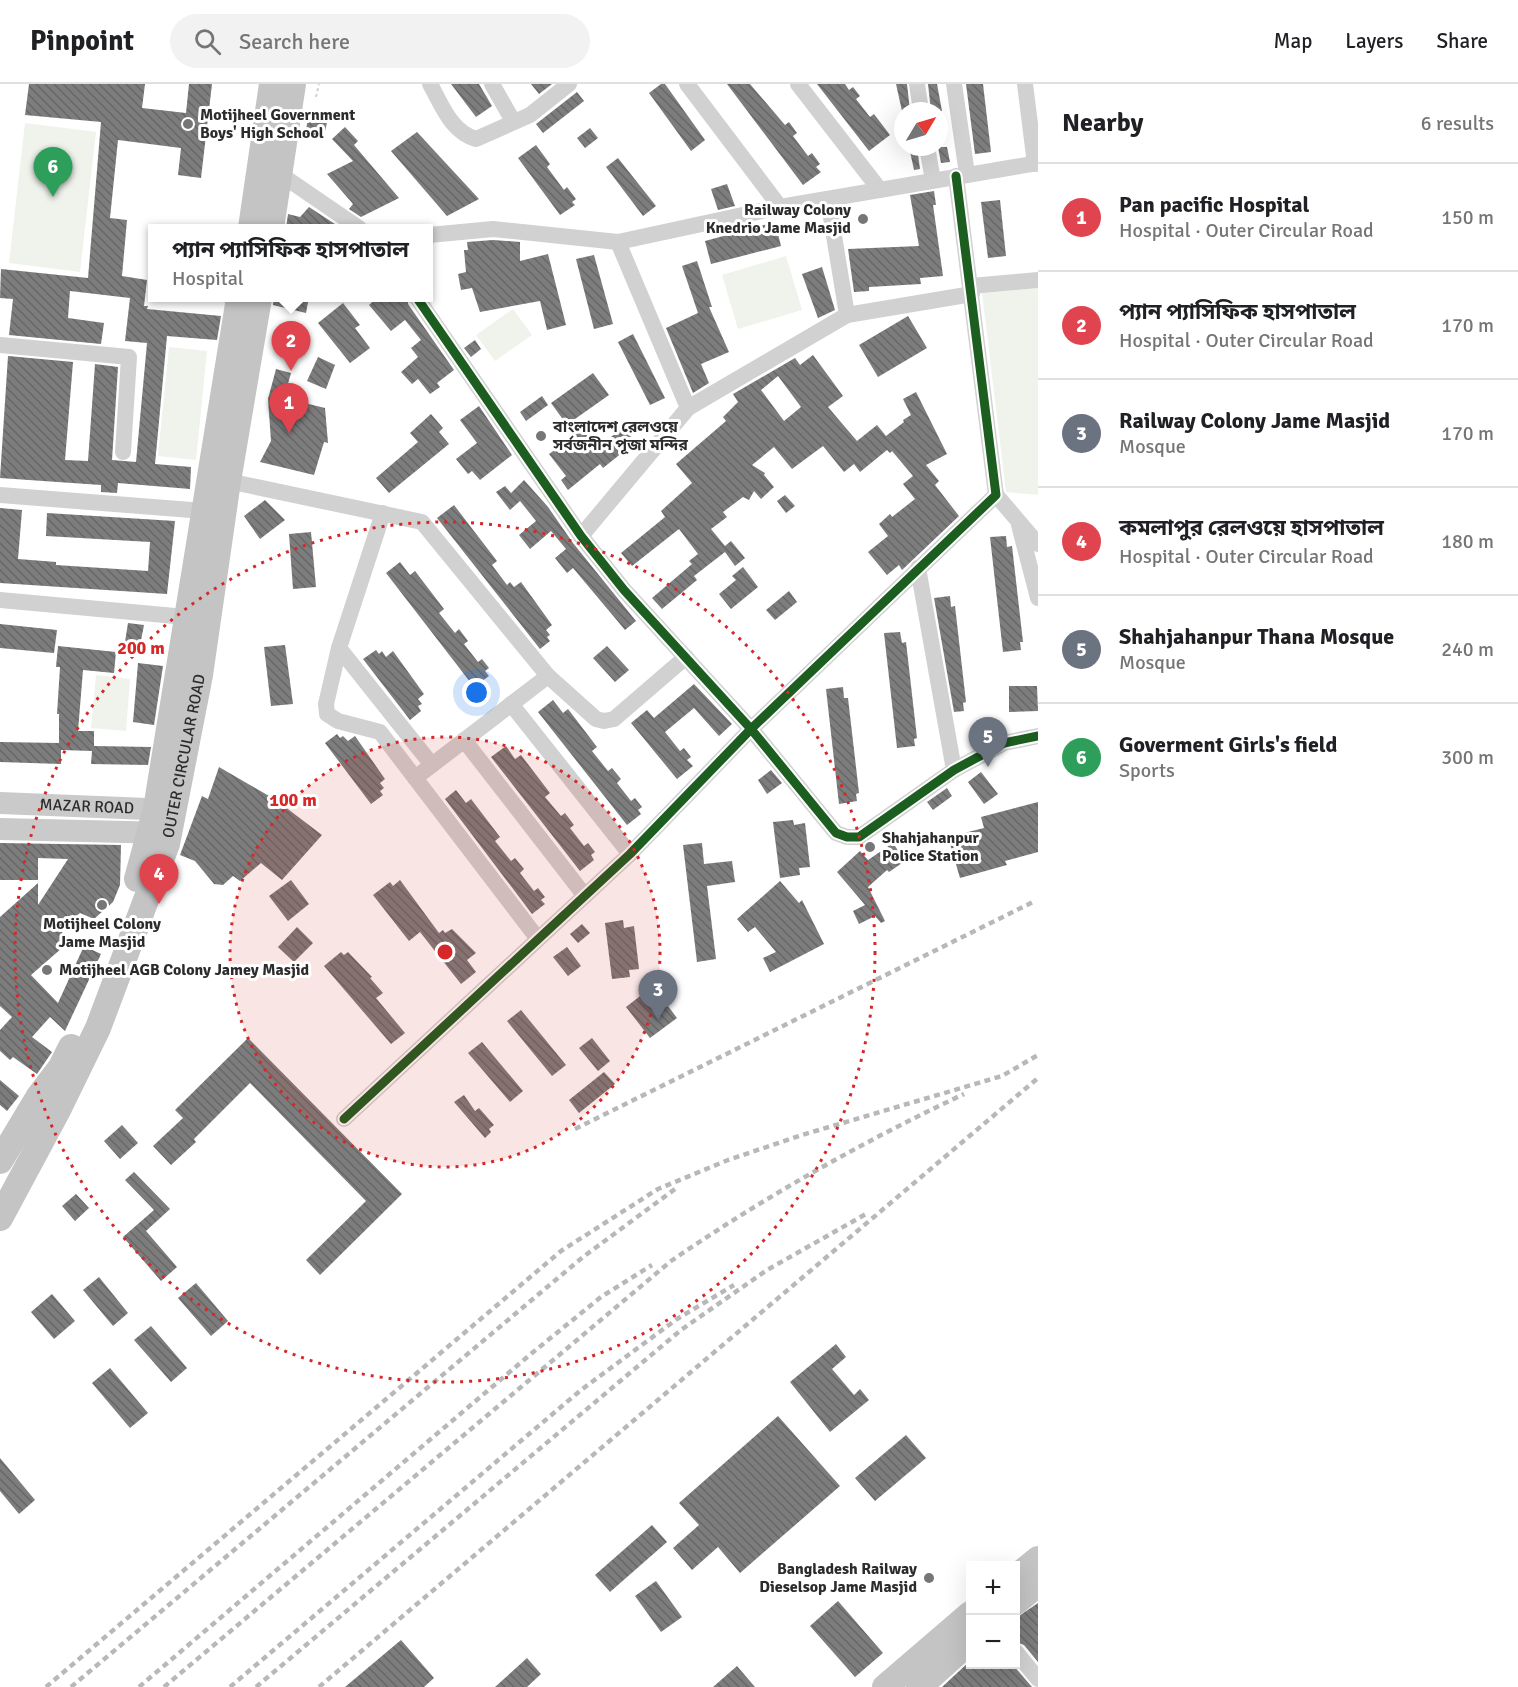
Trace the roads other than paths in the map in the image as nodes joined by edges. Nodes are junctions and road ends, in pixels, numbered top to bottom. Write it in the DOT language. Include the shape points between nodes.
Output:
graph roads {
  1 [pos="272,84"];
  2 [pos="293,84"];
  3 [pos="430,84"];
  4 [pos="492,84"];
  5 [pos="569,84"];
  6 [pos="687,84"];
  7 [pos="798,84"];
  8 [pos="917,84"];
  9 [pos="954,84"];
  10 [pos="1025,84"];
  11 [pos="920,102"];
  12 [pos="513,121"];
  13 [pos="929,156"];
  14 [pos="1036,163"];
  15 [pos="270,173"];
  16 [pos="962,175"];
  17 [pos="933,180"];
  18 [pos="880,190"];
  19 [pos="828,199"];
  20 [pos="780,207"];
  21 [pos="252,224"];
  22 [pos="271,224"];
  23 [pos="353,224"];
  24 [pos="433,235"];
  25 [pos="618,242"];
  26 [pos="1038,280"];
  27 [pos="972,290"];
  28 [pos="238,302"];
  29 [pos="258,302"];
  30 [pos="420,302"];
  31 [pos="847,315"];
  32 [pos="0,345"];
  33 [pos="688,408"];
  34 [pos="123,452"];
  35 [pos="228,481"];
  36 [pos="0,495"];
  37 [pos="996,495"];
  38 [pos="204,511"];
  39 [pos="383,513"];
  40 [pos="1019,525"];
  41 [pos="581,536"];
  42 [pos="1038,544"];
  43 [pos="918,568"];
  44 [pos="1038,598"];
  45 [pos="0,600"];
  46 [pos="186,617"];
  47 [pos="339,648"];
  48 [pos="686,657"];
  49 [pos="548,676"];
  50 [pos="511,704"];
  51 [pos="751,729"];
  52 [pos="1038,736"];
  53 [pos="464,740"];
  54 [pos="432,765"];
  55 [pos="954,770"];
  56 [pos="415,778"];
  57 [pos="0,803"];
  58 [pos="163,821"];
  59 [pos="0,829"];
  60 [pos="630,854"];
  61 [pos="585,896"];
  62 [pos="538,939"];
  63 [pos="345,1119"];
  64 [pos="0,1161"];
  65 [pos="0,1218"];
  66 [pos="1038,1559"];
  67 [pos="1020,1574"];
  68 [pos="1038,1584"];
  69 [pos="1020,1599"];
  70 [pos="969,1615"];
  71 [pos="966,1645"];
  72 [pos="1020,1657"];
  73 [pos="1038,1679"];
  74 [pos="885,1687"];
  75 [pos="919,1687"];
  1 -- 15 [label="main road"];
  2 -- 15 [label="main road"];
  3 -- 12 [label="street" via="455,128 465,136 476,139"];
  4 -- 12 [label="street"];
  5 -- 12 [label="street" via="535,112"];
  6 -- 20 [label="street"];
  7 -- 18 [label="street"];
  8 -- 11 [label="street"];
  9 -- 16 [label="street"];
  10 -- 14 [label="street"];
  13 -- 17 [label="street"];
  14 -- 16 [label="street"];
  15 -- 21 [label="main road"];
  15 -- 22 [label="main road"];
  15 -- 23 [label="street"];
  16 -- 17 [label="street"];
  16 -- 27 [label="street"];
  17 -- 18 [label="street"];
  18 -- 19 [label="street"];
  19 -- 20 [label="street"];
  19 -- 31 [label="street"];
  20 -- 25 [label="street"];
  24 -- 25 [label="street" via="493,229"];
  25 -- 33 [label="street"];
  26 -- 27 [label="street"];
  27 -- 31 [label="street"];
  27 -- 37 [label="street"];
  28 -- 38 [label="main road, OUTER CIRCULAR ROAD"];
  29 -- 35 [label="main road, OUTER CIRCULAR ROAD"];
  30 -- 41 [label="street"];
  31 -- 33 [label="street"];
  32 -- 34 [label="street" via="129,357"];
  33 -- 41 [label="street"];
  35 -- 39 [label="street"];
  35 -- 58 [label="main road, OUTER CIRCULAR ROAD" via="200,675"];
  36 -- 38 [label="street"];
  37 -- 40 [label="street"];
  37 -- 43 [label="street"];
  38 -- 46 [label="main road, OUTER CIRCULAR ROAD"];
  39 -- 47 [label="street"];
  39 -- 49 [label="street" via="422,522"];
  40 -- 42 [label="street"];
  40 -- 44 [label="street"];
  41 -- 48 [label="street"];
  43 -- 51 [label="street"];
  43 -- 55 [label="street"];
  45 -- 46 [label="street"];
  46 -- 58 [label="main road, OUTER CIRCULAR ROAD"];
  47 -- 54 [label="street"];
  47 -- 56 [label="street" via="327,714 338,722 380,732"];
  48 -- 49 [label="street" via="614,718 604,722"];
  48 -- 51 [label="street"];
  49 -- 50 [label="street"];
  50 -- 53 [label="street"];
  50 -- 60 [label="street"];
  51 -- 55 [label="street" via="837,833 847,837 859,837"];
  51 -- 60 [label="street"];
  52 -- 55 [label="street" via="1004,742"];
  53 -- 54 [label="street"];
  53 -- 61 [label="street"];
  54 -- 56 [label="street"];
  56 -- 62 [label="street"];
  57 -- 58 [label="main road, MAZAR ROAD"];
  58 -- 59 [label="main road, MAZAR ROAD"];
  58 -- 64 [label="main road, OUTER CIRCULAR ROAD" via="66,1058"];
  58 -- 65 [label="main road, OUTER CIRCULAR ROAD" via="153,883 98,1028"];
  60 -- 61 [label="street"];
  61 -- 62 [label="street"];
  62 -- 63 [label="street"];
  66 -- 67 [label="main road"];
  68 -- 69 [label="main road"];
  70 -- 74 [label="main road"];
  71 -- 75 [label="main road"];
  72 -- 73 [label="street"];
}
